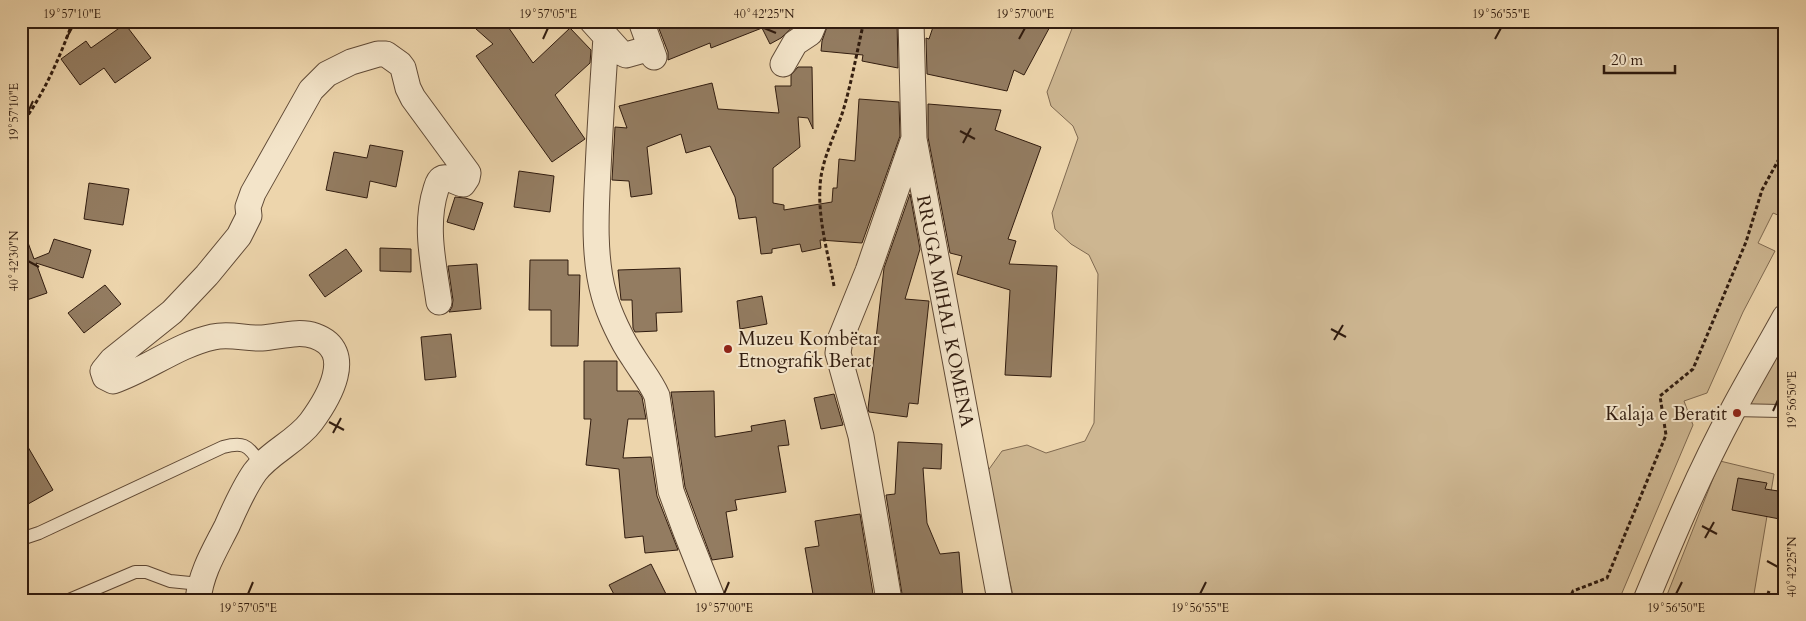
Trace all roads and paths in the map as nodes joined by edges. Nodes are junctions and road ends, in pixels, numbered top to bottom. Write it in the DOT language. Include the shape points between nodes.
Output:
graph roads {
  1 [pos="73,21"];
  2 [pos="641,21"];
  3 [pos="815,21"];
  4 [pos="864,21"];
  5 [pos="911,21"];
  6 [pos="599,29"];
  7 [pos="783,64"];
  8 [pos="21,125"];
  9 [pos="914,139"];
  10 [pos="1785,148"];
  11 [pos="835,288"];
  12 [pos="439,302"];
  13 [pos="1785,316"];
  14 [pos="754,359"];
  15 [pos="786,362"];
  16 [pos="1733,410"];
  17 [pos="1785,413"];
  18 [pos="264,463"];
  19 [pos="21,539"];
  20 [pos="1769,591"];
  21 [pos="199,592"];
  22 [pos="69,600"];
  23 [pos="713,600"];
  24 [pos="889,600"];
  25 [pos="1000,600"];
  26 [pos="1569,600"];
  27 [pos="1646,600"];
  28 [pos="1766,600"];
  1 -- 8 [label="path" via="36,106"];
  2 -- 6 [label="street" via="653,52 626,55"];
  3 -- 7 [label="street" via="810,33 795,44"];
  4 -- 11 [label="path" via="820,186 820,213"];
  5 -- 9 [label="street, RRUGA MIHAL KOMENA"];
  6 -- 23 [label="street" via="596,198 604,295 632,355 653,386 671,491"];
  9 -- 24 [label="street" via="838,353 861,436"];
  9 -- 25 [label="street, RRUGA MIHAL KOMENA"];
  10 -- 26 [label="path" via="1762,190 1746,242 1693,369 1660,396 1666,435 1607,578 1573,591"];
  12 -- 18 [label="street" via="431,246 433,197 440,180 448,178 463,184 468,173 413,98 400,64 386,54 351,62 327,74 311,90 253,192 249,216 207,275 172,312 112,360 103,371 105,377 113,381 190,344 225,335 255,338 302,334 325,341 336,358 338,368 329,394 310,424"];
  13 -- 16 [label="street"];
  14 -- 15 [label="path"];
  16 -- 17 [label="lane"];
  16 -- 27 [label="street" via="1683,513"];
  18 -- 19 [label="lane" via="259,462 254,453 242,444 223,447"];
  18 -- 21 [label="street" via="246,487 206,568"];
  20 -- 28 [label="path"];
  21 -- 22 [label="lane" via="146,572 135,572"];
}
